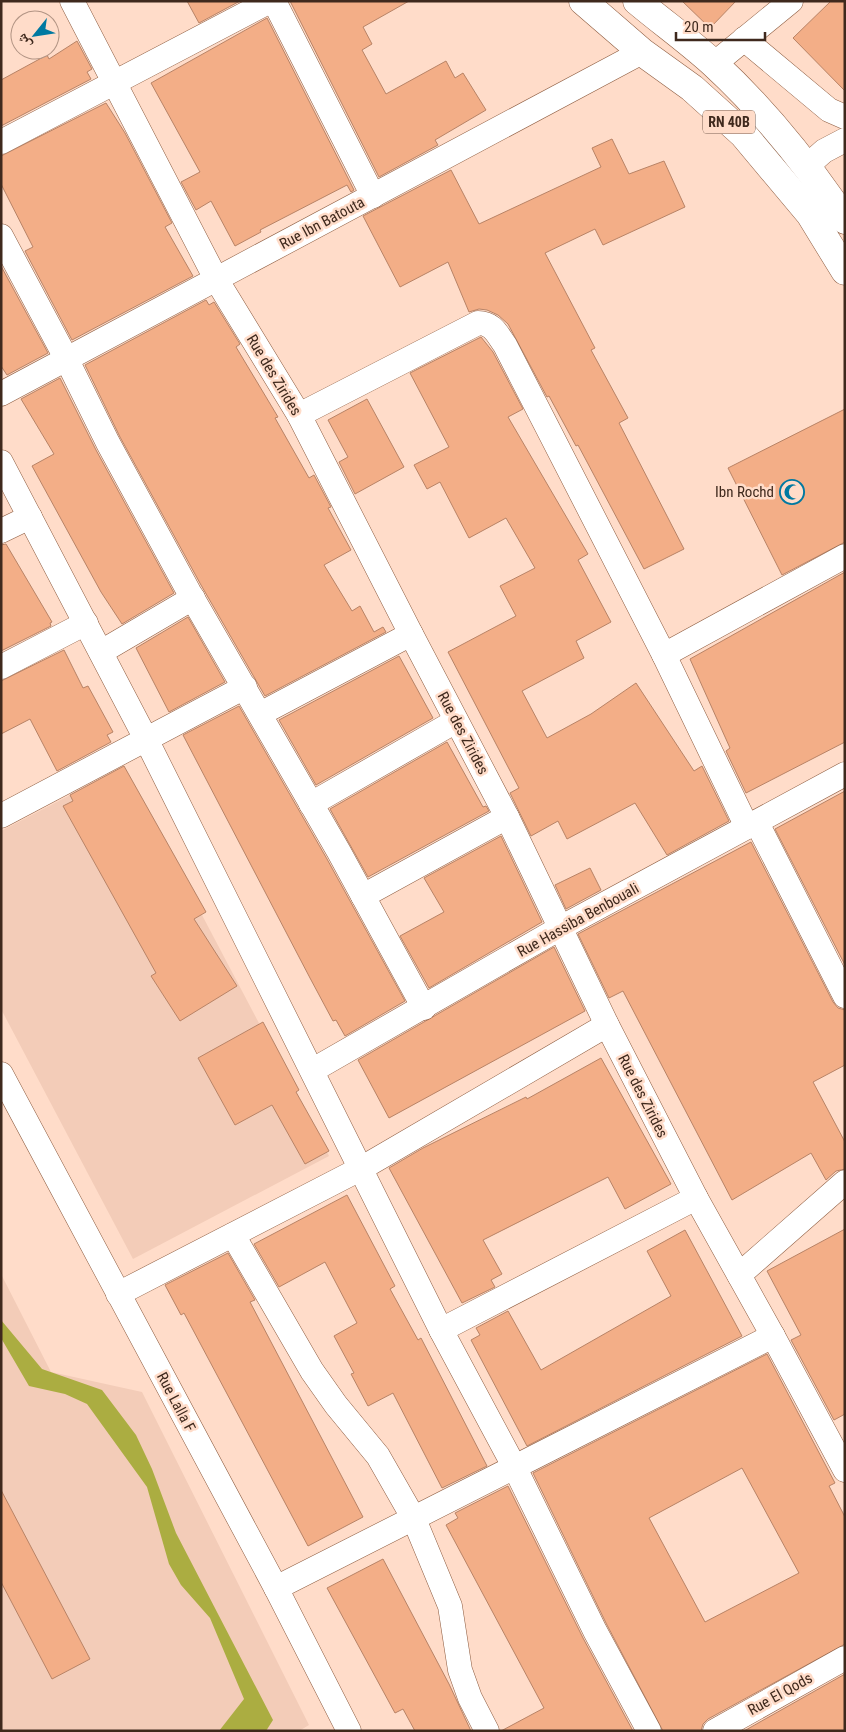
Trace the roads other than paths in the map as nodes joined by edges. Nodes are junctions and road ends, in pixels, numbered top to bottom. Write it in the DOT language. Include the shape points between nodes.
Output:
graph roads {
  1 [pos="72,1"];
  2 [pos="270,1"];
  3 [pos="274,1"];
  4 [pos="583,1"];
  5 [pos="637,1"];
  6 [pos="791,1"];
  7 [pos="744,40"];
  8 [pos="642,52"];
  9 [pos="714,64"];
  10 [pos="114,82"];
  11 [pos="845,117"];
  12 [pos="845,140"];
  13 [pos="1,142"];
  14 [pos="807,166"];
  15 [pos="373,196"];
  16 [pos="845,220"];
  17 [pos="1,236"];
  18 [pos="841,256"];
  19 [pos="216,279"];
  20 [pos="66,358"];
  21 [pos="1,394"];
  22 [pos="299,415"];
  23 [pos="1,462"];
  24 [pos="30,516"];
  25 [pos="1,532"];
  26 [pos="845,556"];
  27 [pos="193,598"];
  28 [pos="86,623"];
  29 [pos="411,634"];
  30 [pos="101,652"];
  31 [pos="664,655"];
  32 [pos="1,666"];
  33 [pos="245,687"];
  34 [pos="260,714"];
  35 [pos="456,721"];
  36 [pos="147,741"];
  37 [pos="845,774"];
  38 [pos="312,804"];
  39 [pos="1,816"];
  40 [pos="508,817"];
  41 [pos="752,825"];
  42 [pos="363,896"];
  43 [pos="562,927"];
  44 [pos="845,996"];
  45 [pos="424,1008"];
  46 [pos="607,1025"];
  47 [pos="313,1070"];
  48 [pos="1,1074"];
  49 [pos="362,1168"];
  50 [pos="845,1182"];
  51 [pos="696,1198"];
  52 [pos="233,1235"];
  53 [pos="740,1275"];
  54 [pos="118,1294"];
  55 [pos="441,1330"];
  56 [pos="773,1336"];
  57 [pos="515,1468"];
  58 [pos="845,1470"];
  59 [pos="414,1518"];
  60 [pos="276,1588"];
  61 [pos="845,1658"];
  62 [pos="348,1730"];
  63 [pos="487,1731"];
  64 [pos="649,1731"];
  65 [pos="715,1731"];
  1 -- 10 [label="street, Rue des Zirides"];
  2 -- 10 [label="street"];
  3 -- 15 [label="street"];
  4 -- 8 [label="main road, RN 40B"];
  5 -- 9 [label="main road, RN 40B"];
  6 -- 7 [label="street"];
  7 -- 9 [label="street"];
  7 -- 11 [label="street" via="829,110"];
  8 -- 15 [label="street, Rue Ibn Batouta"];
  8 -- 18 [label="main road, RN 40B" via="692,88 743,134"];
  9 -- 14 [label="main road, RN 40B"];
  10 -- 13 [label="street"];
  10 -- 19 [label="street, Rue des Zirides"];
  12 -- 14 [label="street" via="824,150"];
  14 -- 16 [label="main road, RN 40B"];
  15 -- 19 [label="street, Rue Ibn Batouta"];
  17 -- 20 [label="street"];
  19 -- 20 [label="street, Rue Ibn Batouta"];
  19 -- 22 [label="street, Rue des Zirides"];
  20 -- 21 [label="street, Rue Ibn Batouta"];
  20 -- 27 [label="street" via="108,443"];
  22 -- 29 [label="street, Rue des Zirides"];
  22 -- 31 [label="street" via="478,323 487,323 505,345"];
  23 -- 24 [label="street"];
  24 -- 25 [label="street"];
  24 -- 28 [label="street"];
  26 -- 31 [label="street"];
  27 -- 30 [label="street"];
  27 -- 33 [label="street"];
  28 -- 30 [label="street"];
  28 -- 32 [label="street"];
  29 -- 34 [label="street"];
  29 -- 35 [label="street, Rue des Zirides"];
  30 -- 36 [label="street"];
  31 -- 41 [label="street"];
  33 -- 34 [label="street"];
  33 -- 36 [label="street"];
  34 -- 38 [label="street"];
  35 -- 38 [label="street"];
  35 -- 40 [label="street, Rue des Zirides"];
  36 -- 39 [label="street"];
  36 -- 47 [label="street"];
  37 -- 41 [label="street, Rue Hassiba Benbouali"];
  38 -- 42 [label="street"];
  40 -- 42 [label="street"];
  40 -- 43 [label="street, Rue des Zirides"];
  41 -- 43 [label="street, Rue Hassiba Benbouali"];
  41 -- 44 [label="street"];
  42 -- 45 [label="street"];
  43 -- 45 [label="street, Rue Hassiba Benbouali"];
  43 -- 46 [label="street, Rue des Zirides"];
  45 -- 47 [label="street, Rue Hassiba Benbouali"];
  46 -- 49 [label="street"];
  46 -- 51 [label="street, Rue des Zirides"];
  47 -- 49 [label="street"];
  48 -- 54 [label="street, Rue Lalla F"];
  49 -- 52 [label="street"];
  49 -- 55 [label="street"];
  50 -- 53 [label="street"];
  51 -- 53 [label="street, Rue des Zirides"];
  51 -- 55 [label="street"];
  52 -- 54 [label="street"];
  52 -- 59 [label="street" via="312,1371 378,1456"];
  53 -- 56 [label="street, Rue des Zirides"];
  54 -- 60 [label="street, Rue Lalla F"];
  55 -- 57 [label="street"];
  56 -- 57 [label="street"];
  56 -- 58 [label="street, Rue des Zirides"];
  57 -- 59 [label="street"];
  57 -- 64 [label="street" via="594,1631"];
  59 -- 60 [label="street"];
  59 -- 63 [label="street" via="450,1606 460,1670"];
  60 -- 62 [label="street, Rue Lalla F"];
  61 -- 65 [label="street, Rue El Qods"];
}
